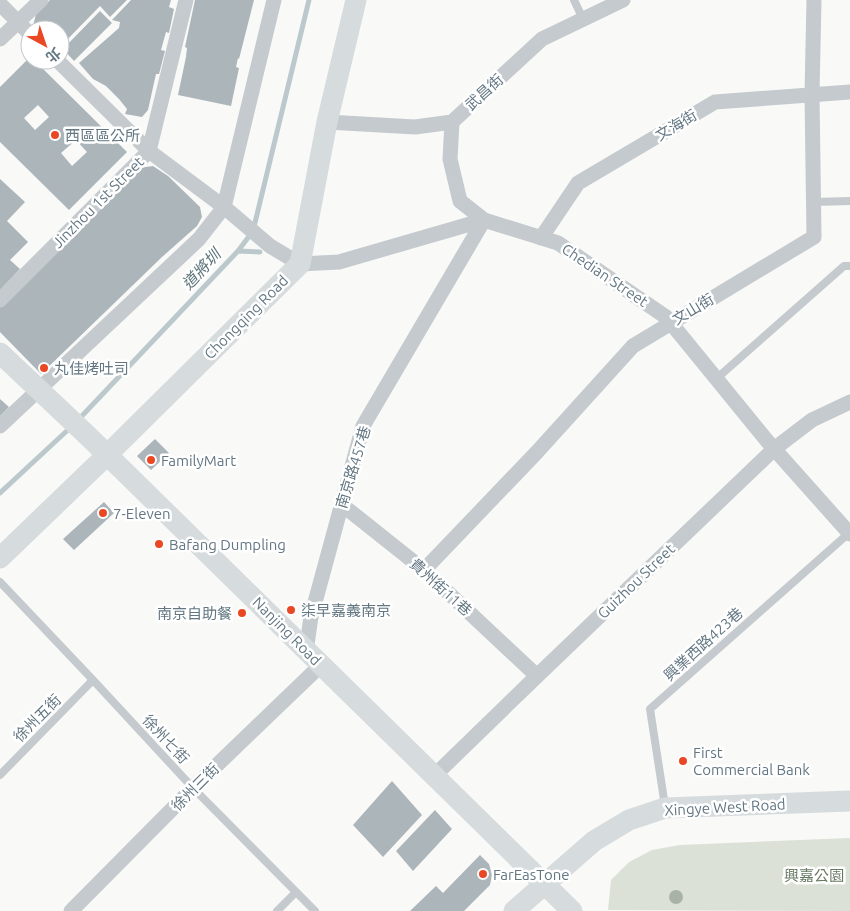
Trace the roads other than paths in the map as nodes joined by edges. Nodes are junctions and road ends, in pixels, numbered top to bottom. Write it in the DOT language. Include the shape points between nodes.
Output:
graph roads {
  1 [pos="42,0"];
  2 [pos="186,0"];
  3 [pos="274,0"];
  4 [pos="356,0"];
  5 [pos="574,0"];
  6 [pos="623,0"];
  7 [pos="814,0"];
  8 [pos="0,4"];
  9 [pos="583,19"];
  10 [pos="18,22"];
  11 [pos="0,39"];
  12 [pos="66,70"];
  13 [pos="850,92"];
  14 [pos="812,94"];
  15 [pos="327,122"];
  16 [pos="452,122"];
  17 [pos="150,151"];
  18 [pos="850,201"];
  19 [pos="814,202"];
  20 [pos="229,211"];
  21 [pos="484,220"];
  22 [pos="541,238"];
  23 [pos="300,264"];
  24 [pos="850,266"];
  25 [pos="0,300"];
  26 [pos="670,322"];
  27 [pos="0,353"];
  28 [pos="716,379"];
  29 [pos="44,395"];
  30 [pos="850,402"];
  31 [pos="0,426"];
  32 [pos="774,449"];
  33 [pos="107,455"];
  34 [pos="342,504"];
  35 [pos="850,534"];
  36 [pos="0,558"];
  37 [pos="424,570"];
  38 [pos="0,582"];
  39 [pos="314,658"];
  40 [pos="537,676"];
  41 [pos="93,680"];
  42 [pos="0,775"];
  43 [pos="434,776"];
  44 [pos="193,788"];
  45 [pos="850,801"];
  46 [pos="665,808"];
  47 [pos="543,884"];
  48 [pos="296,892"];
  49 [pos="71,911"];
  50 [pos="277,911"];
  51 [pos="315,911"];
  52 [pos="514,911"];
  53 [pos="572,911"];
  1 -- 10 [label="street"];
  2 -- 17 [label="street, Jinzhou 1st Street"];
  3 -- 20 [label="street"];
  4 -- 15 [label="street, Chongqing Road"];
  5 -- 9 [label="lane"];
  6 -- 9 [label="street, 武昌街"];
  7 -- 14 [label="street, 文山街"];
  8 -- 10 [label="street"];
  9 -- 16 [label="street, 武昌街" via="542,39"];
  10 -- 11 [label="street"];
  12 -- 17 [label="street"];
  13 -- 14 [label="street, 文海街"];
  14 -- 19 [label="street, 文山街"];
  14 -- 22 [label="street, 文海街" via="715,102 578,183"];
  15 -- 16 [label="street, 武昌街" via="415,126"];
  15 -- 23 [label="street, Chongqing Road"];
  16 -- 21 [label="street" via="450,159 460,201"];
  17 -- 20 [label="street"];
  17 -- 25 [label="street, Jinzhou 1st Street"];
  18 -- 19 [label="lane"];
  19 -- 26 [label="street, 文山街" via="814,237"];
  20 -- 23 [label="street" via="270,246"];
  20 -- 29 [label="street"];
  21 -- 22 [label="street, Chedian Street"];
  21 -- 23 [label="street" via="340,262"];
  21 -- 34 [label="street, 南京路457巷" via="363,426"];
  22 -- 26 [label="street, Chedian Street" via="558,243"];
  23 -- 33 [label="street, Chongqing Road"];
  24 -- 28 [label="lane" via="844,266"];
  26 -- 28 [label="street, Chedian Street"];
  26 -- 37 [label="street, 文山街" via="633,346"];
  27 -- 29 [label="street, Nanjing Road"];
  28 -- 32 [label="street, Chedian Street"];
  29 -- 31 [label="street"];
  29 -- 33 [label="street, Nanjing Road"];
  30 -- 32 [label="street, Guizhou Street" via="812,420"];
  32 -- 35 [label="street, Chedian Street"];
  32 -- 40 [label="street, Guizhou Street"];
  33 -- 36 [label="street, Chongqing Road"];
  33 -- 39 [label="street, Nanjing Road"];
  34 -- 37 [label="street, 貴州街11巷"];
  34 -- 39 [label="street, 南京路457巷" via="312,617"];
  35 -- 46 [label="lane, 興業西路423巷" via="650,709"];
  37 -- 40 [label="street, 貴州街11巷"];
  38 -- 41 [label="lane, 徐州七街"];
  39 -- 43 [label="street, Nanjing Road"];
  39 -- 44 [label="street, 徐州三街"];
  40 -- 43 [label="street, Guizhou Street"];
  41 -- 42 [label="lane, 徐州五街"];
  41 -- 44 [label="lane, 徐州七街"];
  43 -- 47 [label="street, Nanjing Road"];
  44 -- 48 [label="lane, 徐州七街"];
  44 -- 49 [label="street, 徐州三街"];
  45 -- 46 [label="street, Xingye West Road"];
  46 -- 47 [label="street, Xingye West Road" via="629,820 594,841"];
  47 -- 52 [label="street, Xingye West Road"];
  47 -- 53 [label="street, Nanjing Road"];
  48 -- 50 [label="lane"];
  48 -- 51 [label="lane, 徐州七街"];
}
